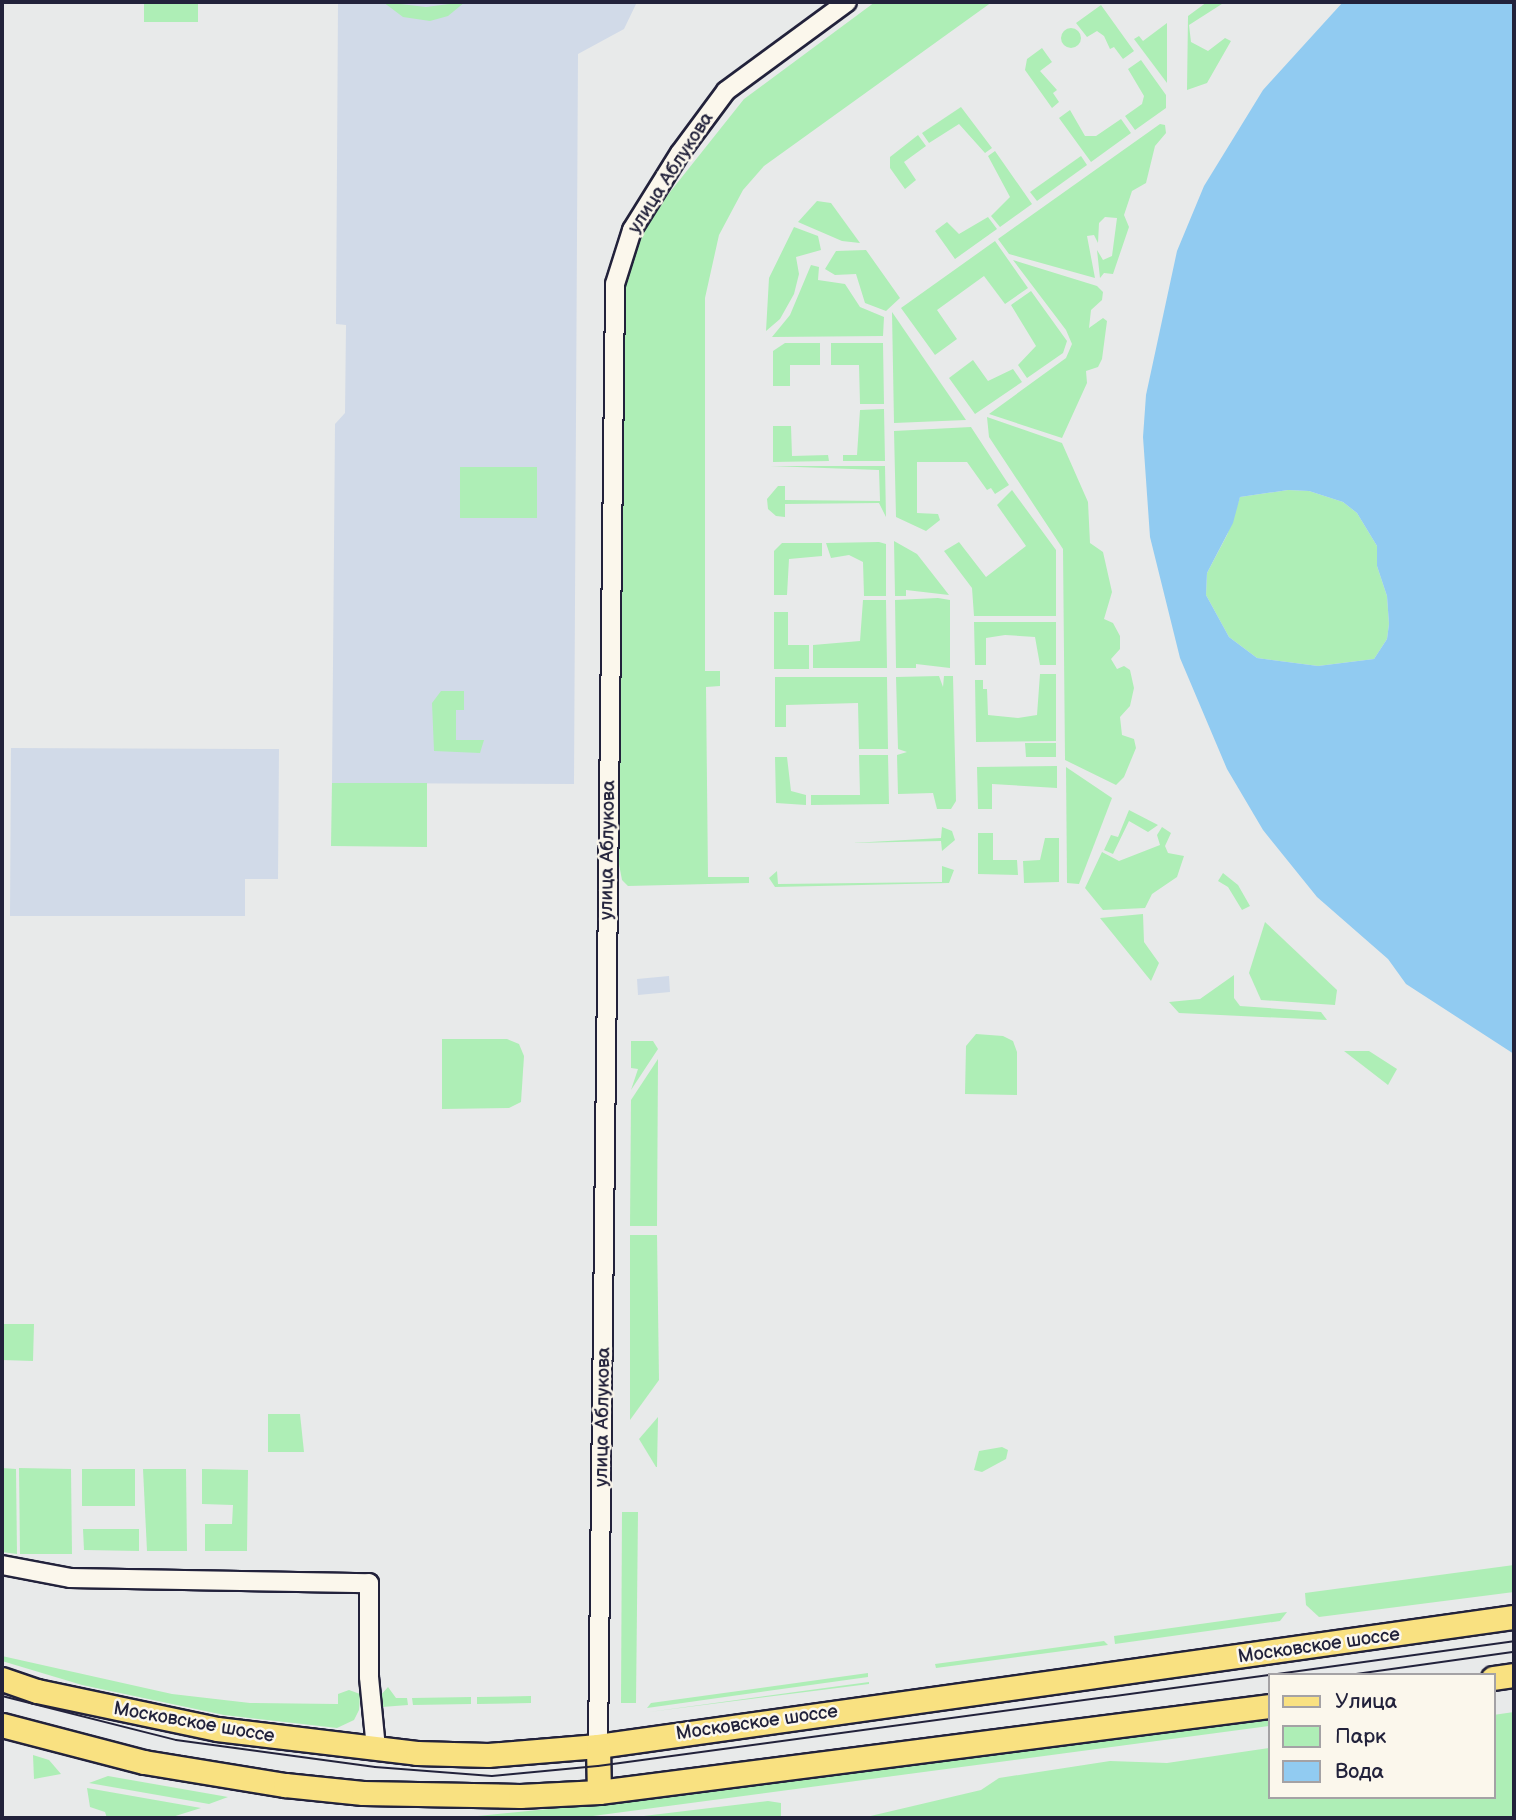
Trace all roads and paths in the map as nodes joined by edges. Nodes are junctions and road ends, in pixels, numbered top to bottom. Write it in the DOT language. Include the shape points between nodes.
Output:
graph roads {
  1 [pos="847,2"];
  2 [pos="2,1565"];
  3 [pos="1514,1617"];
  4 [pos="1514,1675"];
  5 [pos="1495,1678"];
  6 [pos="2,1679"];
  7 [pos="1268,1706"];
  8 [pos="2,1725"];
  9 [pos="598,1745"];
  10 [pos="376,1748"];
  11 [pos="599,1792"];
  1 -- 9 [label="street, улица Аблукова" via="726,91 632,230 615,284"];
  2 -- 10 [label="street" via="70,1578 369,1583 369,1677"];
  3 -- 9 [label="main road, Московское шоссе"];
  4 -- 5 [label="main road"];
  6 -- 10 [label="main road, Московское шоссе" via="37,1691 190,1724"];
  7 -- 11 [label="main road"];
  8 -- 11 [label="main road" via="144,1762 285,1785 442,1797"];
  9 -- 10 [label="main road, Московское шоссе" via="488,1755"];
  9 -- 11 [label="main road, улица Аблукова"];
}
